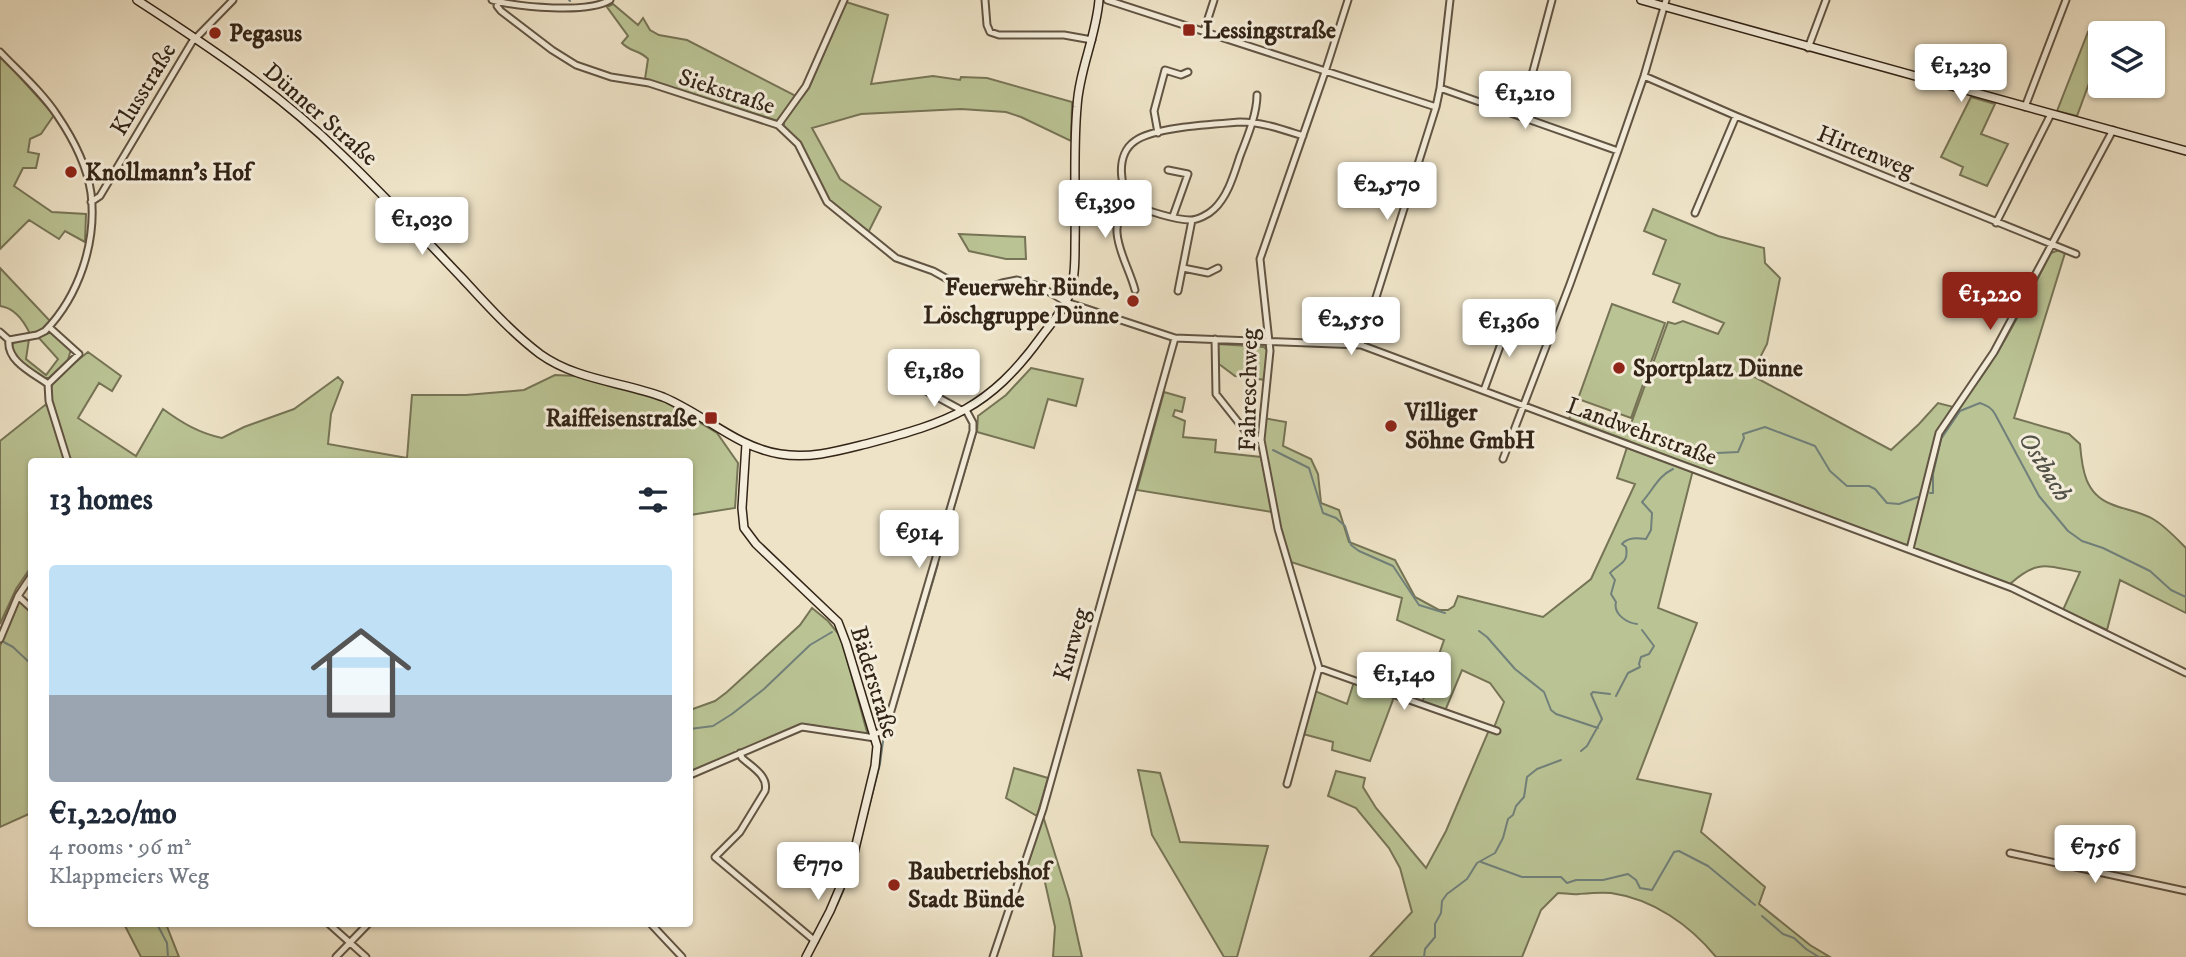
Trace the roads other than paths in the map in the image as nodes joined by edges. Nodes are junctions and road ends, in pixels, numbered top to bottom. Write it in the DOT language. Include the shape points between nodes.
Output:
graph roads {
  1 [pos="137,0"];
  2 [pos="233,0"];
  3 [pos="610,0"];
  4 [pos="844,0"];
  5 [pos="983,0"];
  6 [pos="1098,0"];
  7 [pos="1107,0"];
  8 [pos="1214,0"];
  9 [pos="1348,0"];
  10 [pos="1450,0"];
  11 [pos="1552,0"];
  12 [pos="1641,0"];
  13 [pos="1826,0"];
  14 [pos="2066,0"];
  15 [pos="495,1"];
  16 [pos="1665,3"];
  17 [pos="1204,32"];
  18 [pos="196,38"];
  19 [pos="1092,40"];
  20 [pos="1808,48"];
  21 [pos="0,52"];
  22 [pos="1188,72"];
  23 [pos="1325,72"];
  24 [pos="1644,76"];
  25 [pos="1440,88"];
  26 [pos="1257,94"];
  27 [pos="1436,107"];
  28 [pos="2025,107"];
  29 [pos="2051,114"];
  30 [pos="1521,116"];
  31 [pos="1736,116"];
  32 [pos="1251,122"];
  33 [pos="778,125"];
  34 [pos="2113,130"];
  35 [pos="1158,133"];
  36 [pos="1303,135"];
  37 [pos="1618,151"];
  38 [pos="2186,151"];
  39 [pos="1168,170"];
  40 [pos="1130,199"];
  41 [pos="91,202"];
  42 [pos="1695,213"];
  43 [pos="1173,216"];
  44 [pos="1192,220"];
  45 [pos="1996,223"];
  46 [pos="2052,245"];
  47 [pos="2076,254"];
  48 [pos="1182,268"];
  49 [pos="1218,268"];
  50 [pos="1135,290"];
  51 [pos="1178,291"];
  52 [pos="1066,302"];
  53 [pos="1510,319"];
  54 [pos="49,327"];
  55 [pos="0,332"];
  56 [pos="1175,338"];
  57 [pos="1215,339"];
  58 [pos="9,340"];
  59 [pos="1269,341"];
  60 [pos="1361,345"];
  61 [pos="48,384"];
  62 [pos="916,386"];
  63 [pos="1484,390"];
  64 [pos="1522,406"];
  65 [pos="965,411"];
  66 [pos="1261,440"];
  67 [pos="746,444"];
  68 [pos="67,458"];
  69 [pos="1503,459"];
  70 [pos="1910,549"];
  71 [pos="28,581"];
  72 [pos="18,596"];
  73 [pos="28,605"];
  74 [pos="1,637"];
  75 [pos="1319,668"];
  76 [pos="2186,673"];
  77 [pos="1497,731"];
  78 [pos="875,736"];
  79 [pos="740,753"];
  80 [pos="693,774"];
  81 [pos="1287,785"];
  82 [pos="2010,853"];
  83 [pos="2186,891"];
  84 [pos="333,927"];
  85 [pos="365,927"];
  86 [pos="654,927"];
  87 [pos="815,941"];
  88 [pos="351,943"];
  89 [pos="336,957"];
  90 [pos="366,957"];
  91 [pos="682,957"];
  92 [pos="806,957"];
  93 [pos="993,957"];
  1 -- 18 [label="street, Dünner Straße"];
  2 -- 18 [label="street, Klusstraße"];
  3 -- 15 [label="street" via="571,8"];
  4 -- 33 [label="street" via="806,86"];
  5 -- 19 [label="street" via="990,32"];
  6 -- 19 [label="street"];
  7 -- 17 [label="street"];
  8 -- 17 [label="street"];
  9 -- 23 [label="street, Fahreschweg"];
  10 -- 25 [label="street"];
  11 -- 30 [label="street"];
  12 -- 16 [label="street"];
  13 -- 20 [label="street"];
  14 -- 28 [label="street"];
  15 -- 33 [label="street, Siekstraße" via="500,11 576,65 649,83"];
  16 -- 20 [label="street"];
  16 -- 24 [label="street"];
  17 -- 23 [label="street"];
  18 -- 41 [label="street, Klusstraße" via="100,195"];
  18 -- 67 [label="street, Dünner Straße" via="310,125 515,334 545,357 577,373 662,397"];
  19 -- 52 [label="street" via="1077,107 1075,267"];
  20 -- 28 [label="street"];
  21 -- 41 [label="street" via="56,113 78,150"];
  22 -- 35 [label="street" via="1181,75 1165,70 1154,111"];
  23 -- 27 [label="street"];
  23 -- 36 [label="street, Fahreschweg"];
  24 -- 31 [label="street, Hirtenweg"];
  24 -- 37 [label="street"];
  25 -- 27 [label="street"];
  25 -- 30 [label="street"];
  26 -- 32 [label="street"];
  27 -- 60 [label="street"];
  28 -- 29 [label="street"];
  29 -- 34 [label="street"];
  29 -- 45 [label="street"];
  30 -- 37 [label="street"];
  31 -- 42 [label="street"];
  31 -- 45 [label="street, Hirtenweg"];
  32 -- 35 [label="street"];
  32 -- 36 [label="street"];
  32 -- 44 [label="street" via="1224,195 1212,211"];
  33 -- 52 [label="street, Siekstraße" via="798,144 827,202 896,258 967,290 1017,281 1039,286"];
  34 -- 38 [label="street"];
  34 -- 46 [label="street"];
  35 -- 40 [label="street" via="1134,141 1123,159 1123,183"];
  36 -- 59 [label="street, Fahreschweg" via="1260,259"];
  37 -- 64 [label="street"];
  39 -- 43 [label="street" via="1188,173"];
  40 -- 43 [label="street" via="1142,209"];
  40 -- 50 [label="street" via="1117,223 1118,248"];
  41 -- 54 [label="street" via="82,273"];
  43 -- 44 [label="street"];
  44 -- 48 [label="street"];
  45 -- 46 [label="street, Hirtenweg"];
  46 -- 47 [label="street, Hirtenweg"];
  46 -- 70 [label="street" via="1994,352 1939,433"];
  48 -- 49 [label="street" via="1208,273"];
  48 -- 51 [label="street"];
  52 -- 56 [label="street, Landwehrstraße"];
  52 -- 65 [label="street" via="1010,377"];
  53 -- 63 [label="street"];
  54 -- 58 [label="street" via="37,335"];
  54 -- 61 [label="street" via="79,354"];
  55 -- 58 [label="street"];
  56 -- 57 [label="street, Landwehrstraße"];
  56 -- 93 [label="street, Kurweg" via="1041,817"];
  57 -- 59 [label="street, Landwehrstraße"];
  57 -- 66 [label="street" via="1216,394 1250,438"];
  58 -- 61 [label="street" via="18,362"];
  59 -- 60 [label="street, Landwehrstraße"];
  59 -- 66 [label="street, Fahreschweg"];
  60 -- 63 [label="street, Landwehrstraße"];
  61 -- 68 [label="street"];
  62 -- 65 [label="street"];
  63 -- 64 [label="street, Landwehrstraße"];
  64 -- 69 [label="street"];
  64 -- 70 [label="street, Landwehrstraße"];
  65 -- 67 [label="street" via="920,429 830,453 780,454"];
  65 -- 78 [label="street" via="973,431 888,720"];
  66 -- 75 [label="street, Fahreschweg" via="1278,529"];
  67 -- 78 [label="street, Bäderstraße" via="744,528 838,622"];
  70 -- 76 [label="street, Landwehrstraße" via="2011,588"];
  71 -- 72 [label="street"];
  72 -- 73 [label="street"];
  72 -- 74 [label="street"];
  75 -- 77 [label="street"];
  75 -- 81 [label="street"];
  78 -- 79 [label="street" via="802,727"];
  78 -- 87 [label="street, Bäderstraße" via="876,766 853,857"];
  79 -- 80 [label="street"];
  79 -- 87 [label="street" via="767,785 740,832 715,857"];
  82 -- 83 [label="street"];
  84 -- 88 [label="street"];
  85 -- 88 [label="street"];
  86 -- 91 [label="street"];
  87 -- 92 [label="street, Bäderstraße"];
  88 -- 89 [label="street"];
  88 -- 90 [label="street"];
}
